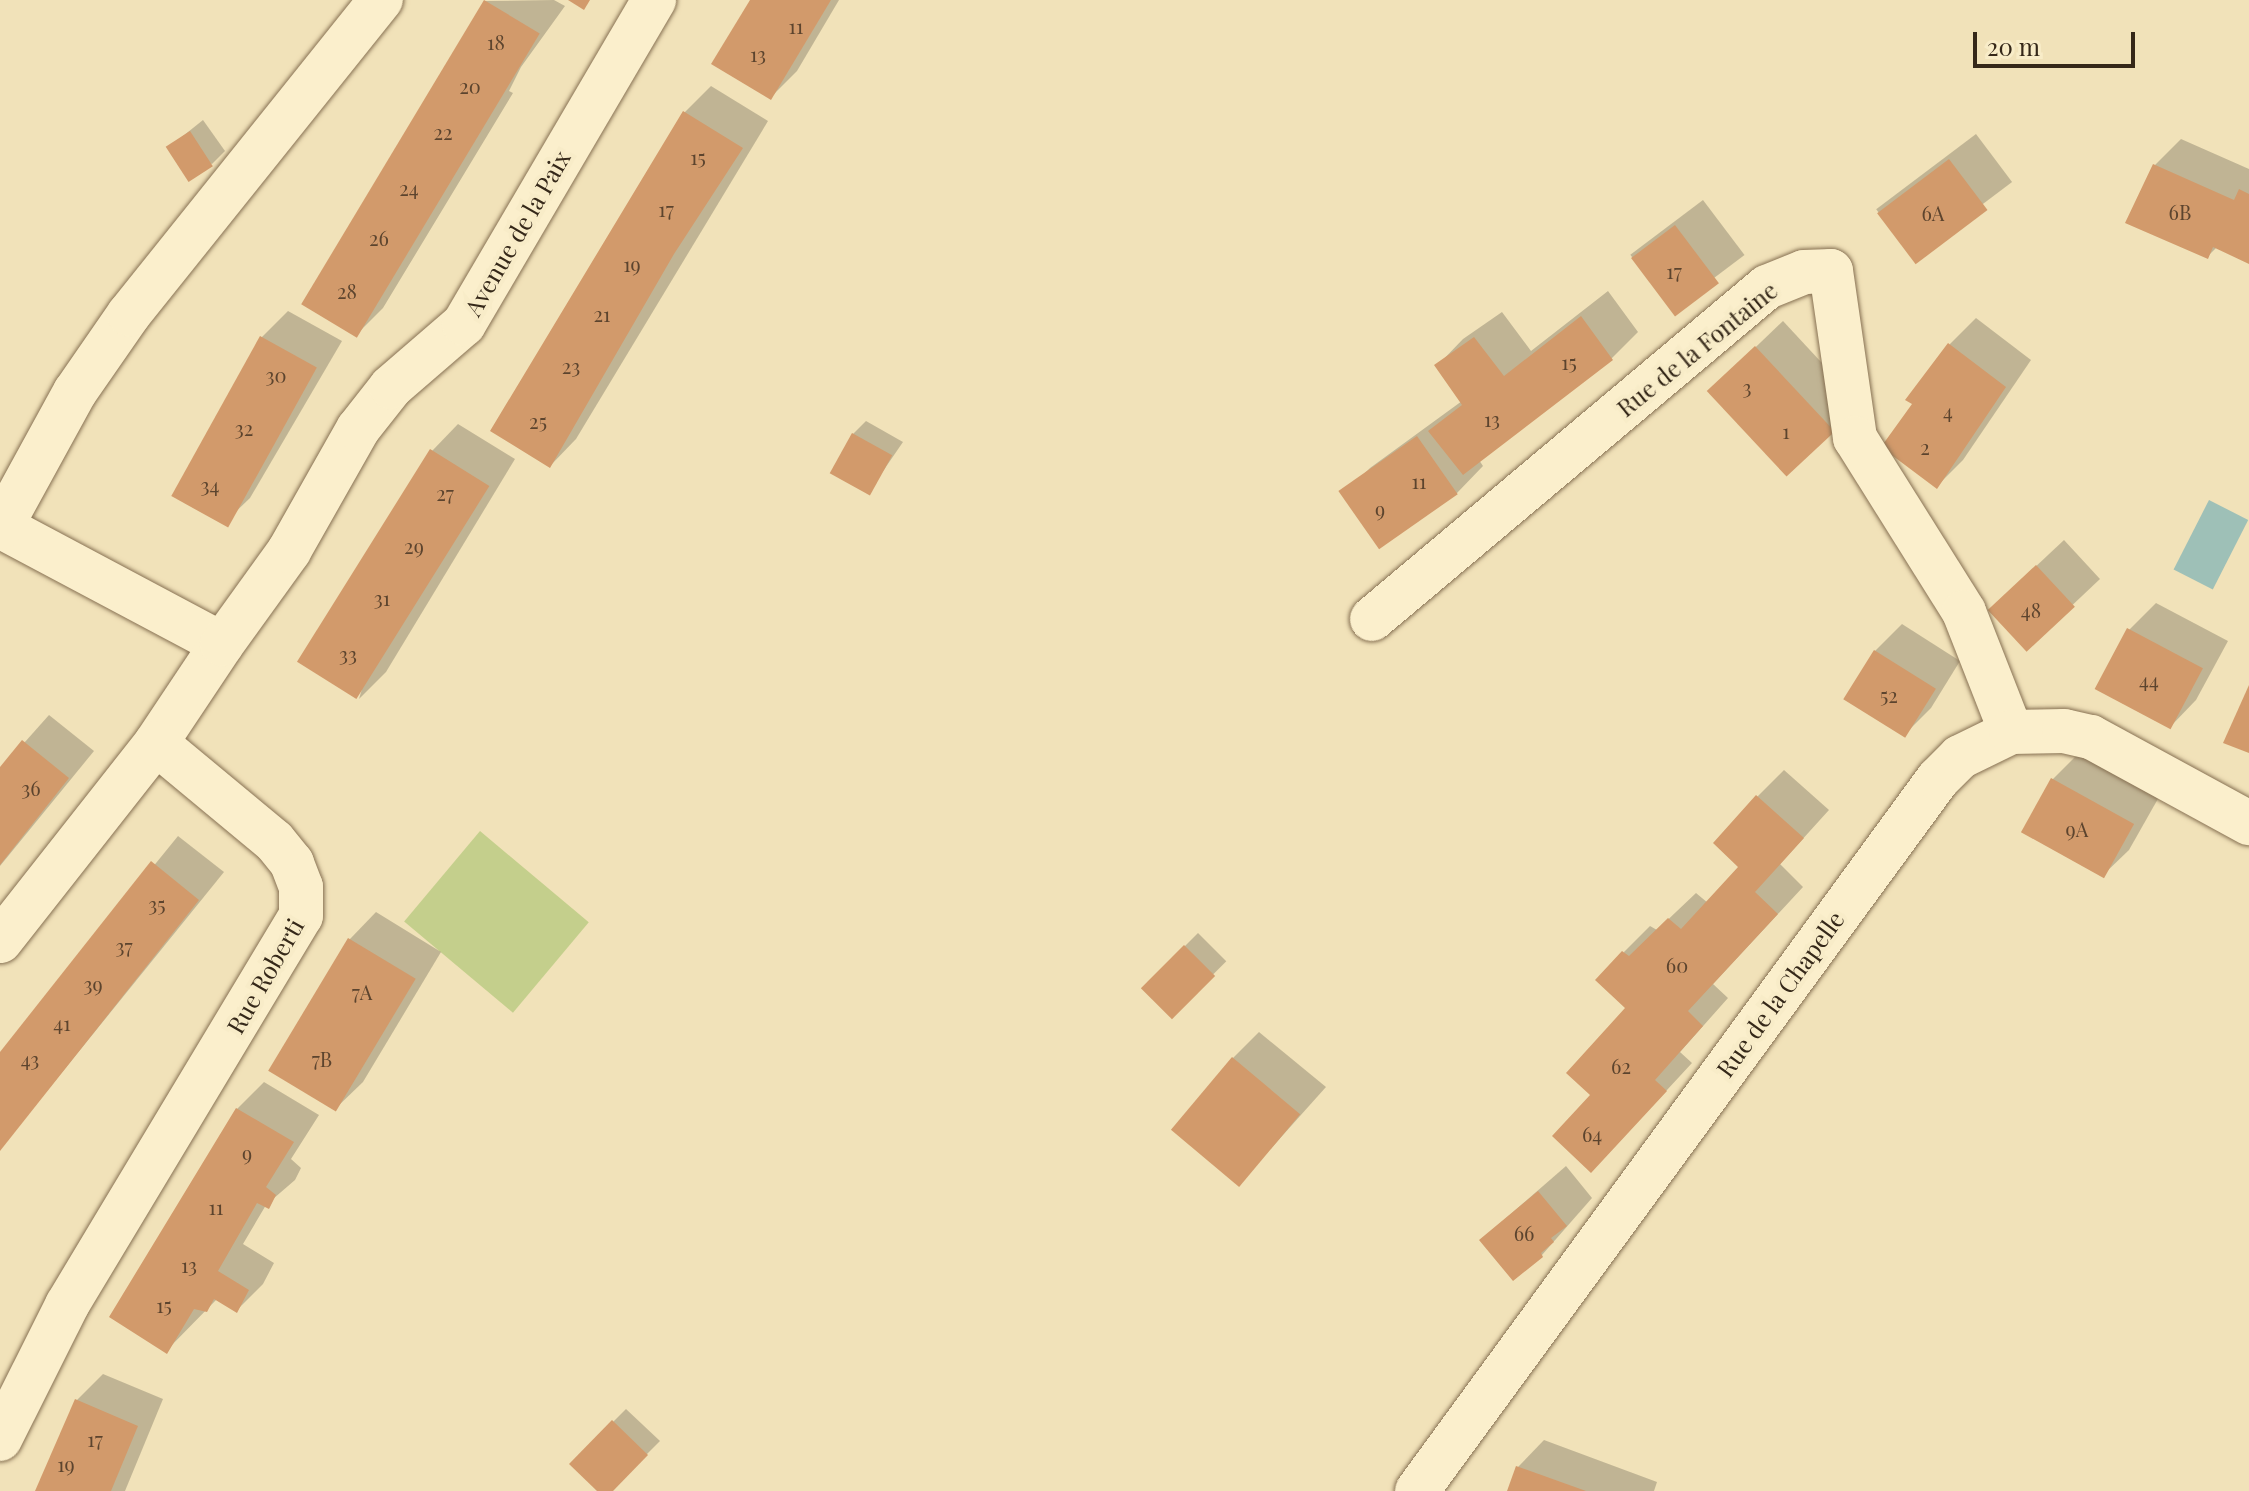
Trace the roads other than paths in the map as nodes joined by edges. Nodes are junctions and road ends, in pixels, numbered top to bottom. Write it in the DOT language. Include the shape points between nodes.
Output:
graph roads {
  1 [pos="381,0"];
  2 [pos="654,0"];
  3 [pos="1,527"];
  4 [pos="1372,619"];
  5 [pos="222,644"];
  6 [pos="2011,732"];
  7 [pos="156,743"];
  8 [pos="2249,823"];
  9 [pos="0,941"];
  10 [pos="0,1439"];
  11 [pos="1417,1491"];
  1 -- 3 [label="street" via="129,314 75,392"];
  2 -- 5 [label="street, Avenue de la Paix" via="464,324 391,387 358,429 289,551"];
  3 -- 5 [label="street"];
  4 -- 6 [label="street, Rue de la Fontaine" via="1767,287 1804,272 1831,271 1855,438 1964,612"];
  5 -- 7 [label="street"];
  6 -- 8 [label="street, Rue de la Chapelle" via="2064,731 2091,737"];
  6 -- 11 [label="street, Rue de la Chapelle" via="1960,757 1938,779"];
  7 -- 9 [label="street"];
  7 -- 10 [label="street, Rue Roberti" via="274,841 292,863 301,887 301,916 67,1305"];
}
